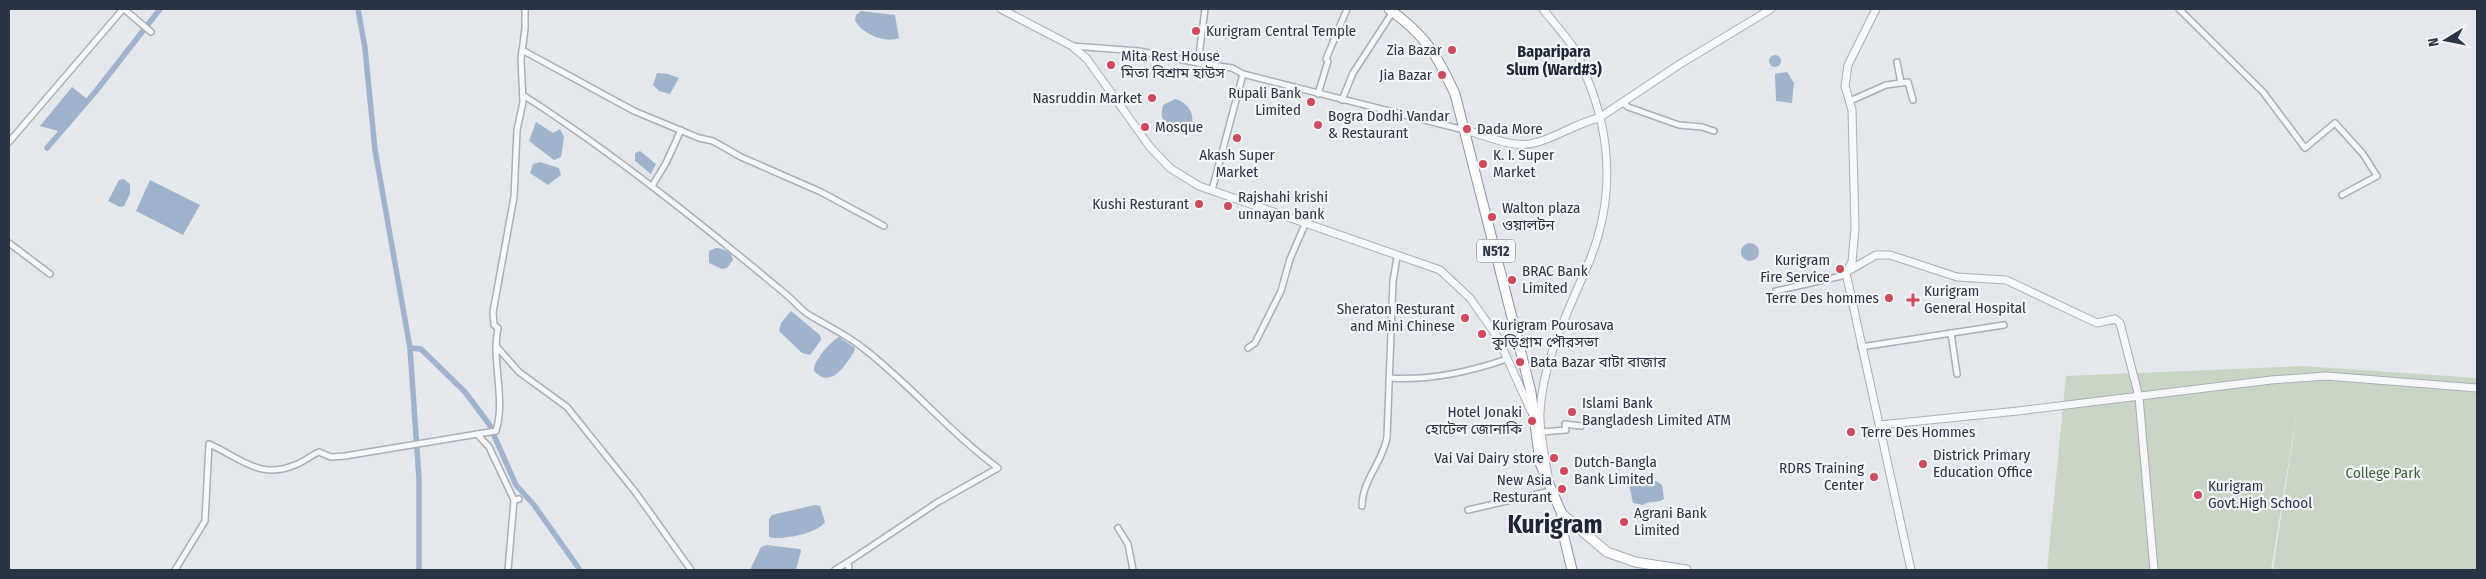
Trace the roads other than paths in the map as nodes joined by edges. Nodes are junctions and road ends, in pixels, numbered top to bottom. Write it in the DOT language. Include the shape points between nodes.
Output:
graph roads {
  1 [pos="124,9"];
  2 [pos="525,9"];
  3 [pos="1001,9"];
  4 [pos="1205,9"];
  5 [pos="1347,9"];
  6 [pos="1542,9"];
  7 [pos="1771,9"];
  8 [pos="1876,9"];
  9 [pos="2179,9"];
  10 [pos="1393,10"];
  11 [pos="151,32"];
  12 [pos="1072,46"];
  13 [pos="522,50"];
  14 [pos="1897,62"];
  15 [pos="1198,63"];
  16 [pos="1243,74"];
  17 [pos="1901,83"];
  18 [pos="1318,94"];
  19 [pos="522,95"];
  20 [pos="1342,100"];
  21 [pos="1913,100"];
  22 [pos="1850,101"];
  23 [pos="1622,102"];
  24 [pos="1599,118"];
  25 [pos="681,130"];
  26 [pos="1465,130"];
  27 [pos="1714,131"];
  28 [pos="9,142"];
  29 [pos="652,186"];
  30 [pos="1212,190"];
  31 [pos="2342,195"];
  32 [pos="1306,222"];
  33 [pos="884,226"];
  34 [pos="9,243"];
  35 [pos="1397,256"];
  36 [pos="50,274"];
  37 [pos="1846,274"];
  38 [pos="1776,291"];
  39 [pos="2004,325"];
  40 [pos="1951,333"];
  41 [pos="496,346"];
  42 [pos="1861,347"];
  43 [pos="1248,348"];
  44 [pos="1507,359"];
  45 [pos="1957,374"];
  46 [pos="1390,378"];
  47 [pos="2477,388"];
  48 [pos="2139,397"];
  49 [pos="1532,414"];
  50 [pos="1880,425"];
  51 [pos="1582,426"];
  52 [pos="1542,432"];
  53 [pos="477,434"];
  54 [pos="1550,491"];
  55 [pos="1362,506"];
  56 [pos="1468,510"];
  57 [pos="1562,514"];
  58 [pos="1118,528"];
  59 [pos="848,562"];
  60 [pos="175,570"];
  61 [pos="508,570"];
  62 [pos="691,570"];
  63 [pos="836,570"];
  64 [pos="849,570"];
  65 [pos="1133,570"];
  66 [pos="1572,570"];
  67 [pos="1686,570"];
  68 [pos="1911,570"];
  69 [pos="2154,570"];
  1 -- 11 [label="street"];
  1 -- 28 [label="street"];
  2 -- 13 [label="street"];
  3 -- 12 [label="street"];
  4 -- 15 [label="street"];
  5 -- 18 [label="street" via="1326,59"];
  6 -- 24 [label="street" via="1576,52 1596,100"];
  7 -- 23 [label="street"];
  8 -- 22 [label="street" via="1848,66 1845,86"];
  9 -- 31 [label="street" via="2263,92 2305,148 2335,123 2363,154 2377,176"];
  10 -- 20 [label="street" via="1353,74"];
  10 -- 26 [label="main road, N512" via="1416,29 1440,61 1455,94"];
  12 -- 15 [label="street" via="1139,51"];
  12 -- 30 [label="street" via="1100,75 1150,148 1170,168"];
  13 -- 19 [label="street"];
  13 -- 25 [label="street" via="634,111"];
  14 -- 17 [label="street"];
  15 -- 16 [label="street" via="1232,68"];
  16 -- 18 [label="street"];
  16 -- 30 [label="street"];
  17 -- 21 [label="street" via="1908,82"];
  17 -- 22 [label="street" via="1886,85"];
  18 -- 20 [label="street"];
  19 -- 29 [label="street"];
  19 -- 41 [label="street" via="515,152 514,197 494,300 493,320 498,328"];
  20 -- 26 [label="street"];
  22 -- 37 [label="street" via="1855,228 1852,262"];
  23 -- 24 [label="street"];
  23 -- 27 [label="street" via="1679,125"];
  24 -- 26 [label="street" via="1532,144 1510,142"];
  24 -- 52 [label="street" via="1608,164 1606,200 1590,260 1551,354 1540,412"];
  25 -- 29 [label="street"];
  25 -- 33 [label="street" via="713,141 741,157 821,192"];
  26 -- 49 [label="main road, N512" via="1531,392"];
  29 -- 59 [label="street" via="809,316 863,347 951,430 998,468 938,502"];
  30 -- 32 [label="street"];
  32 -- 35 [label="street"];
  32 -- 43 [label="street" via="1280,291 1255,343"];
  34 -- 36 [label="street"];
  35 -- 44 [label="street" via="1440,270 1470,298 1498,338"];
  35 -- 46 [label="street" via="1393,281"];
  37 -- 38 [label="street"];
  37 -- 42 [label="street"];
  37 -- 48 [label="street" via="1876,255 1890,255 1957,277 2006,280 2097,323 2115,319 2120,323"];
  39 -- 40 [label="street"];
  40 -- 42 [label="street"];
  40 -- 45 [label="street"];
  41 -- 53 [label="street" via="500,407 496,431"];
  41 -- 62 [label="street" via="519,372 567,407 636,493"];
  42 -- 50 [label="street"];
  44 -- 46 [label="street" via="1456,374 1408,380"];
  44 -- 49 [label="street"];
  46 -- 55 [label="street" via="1385,448 1364,486"];
  47 -- 48 [label="street" via="2326,376"];
  48 -- 50 [label="street"];
  48 -- 69 [label="street"];
  49 -- 54 [label="main road, N512" via="1540,463"];
  50 -- 68 [label="street"];
  51 -- 52 [label="street" via="1565,424 1566,430"];
  52 -- 54 [label="street"];
  53 -- 60 [label="street" via="345,456 331,457 319,452 294,466 264,472 209,444 205,521"];
  53 -- 61 [label="street" via="489,446 516,499"];
  54 -- 56 [label="street"];
  54 -- 57 [label="main road, N512"];
  57 -- 66 [label="main road" via="1562,529"];
  57 -- 67 [label="main road" via="1606,552 1635,562"];
  58 -- 65 [label="street" via="1128,544"];
  59 -- 63 [label="street"];
  59 -- 64 [label="street"];
}
